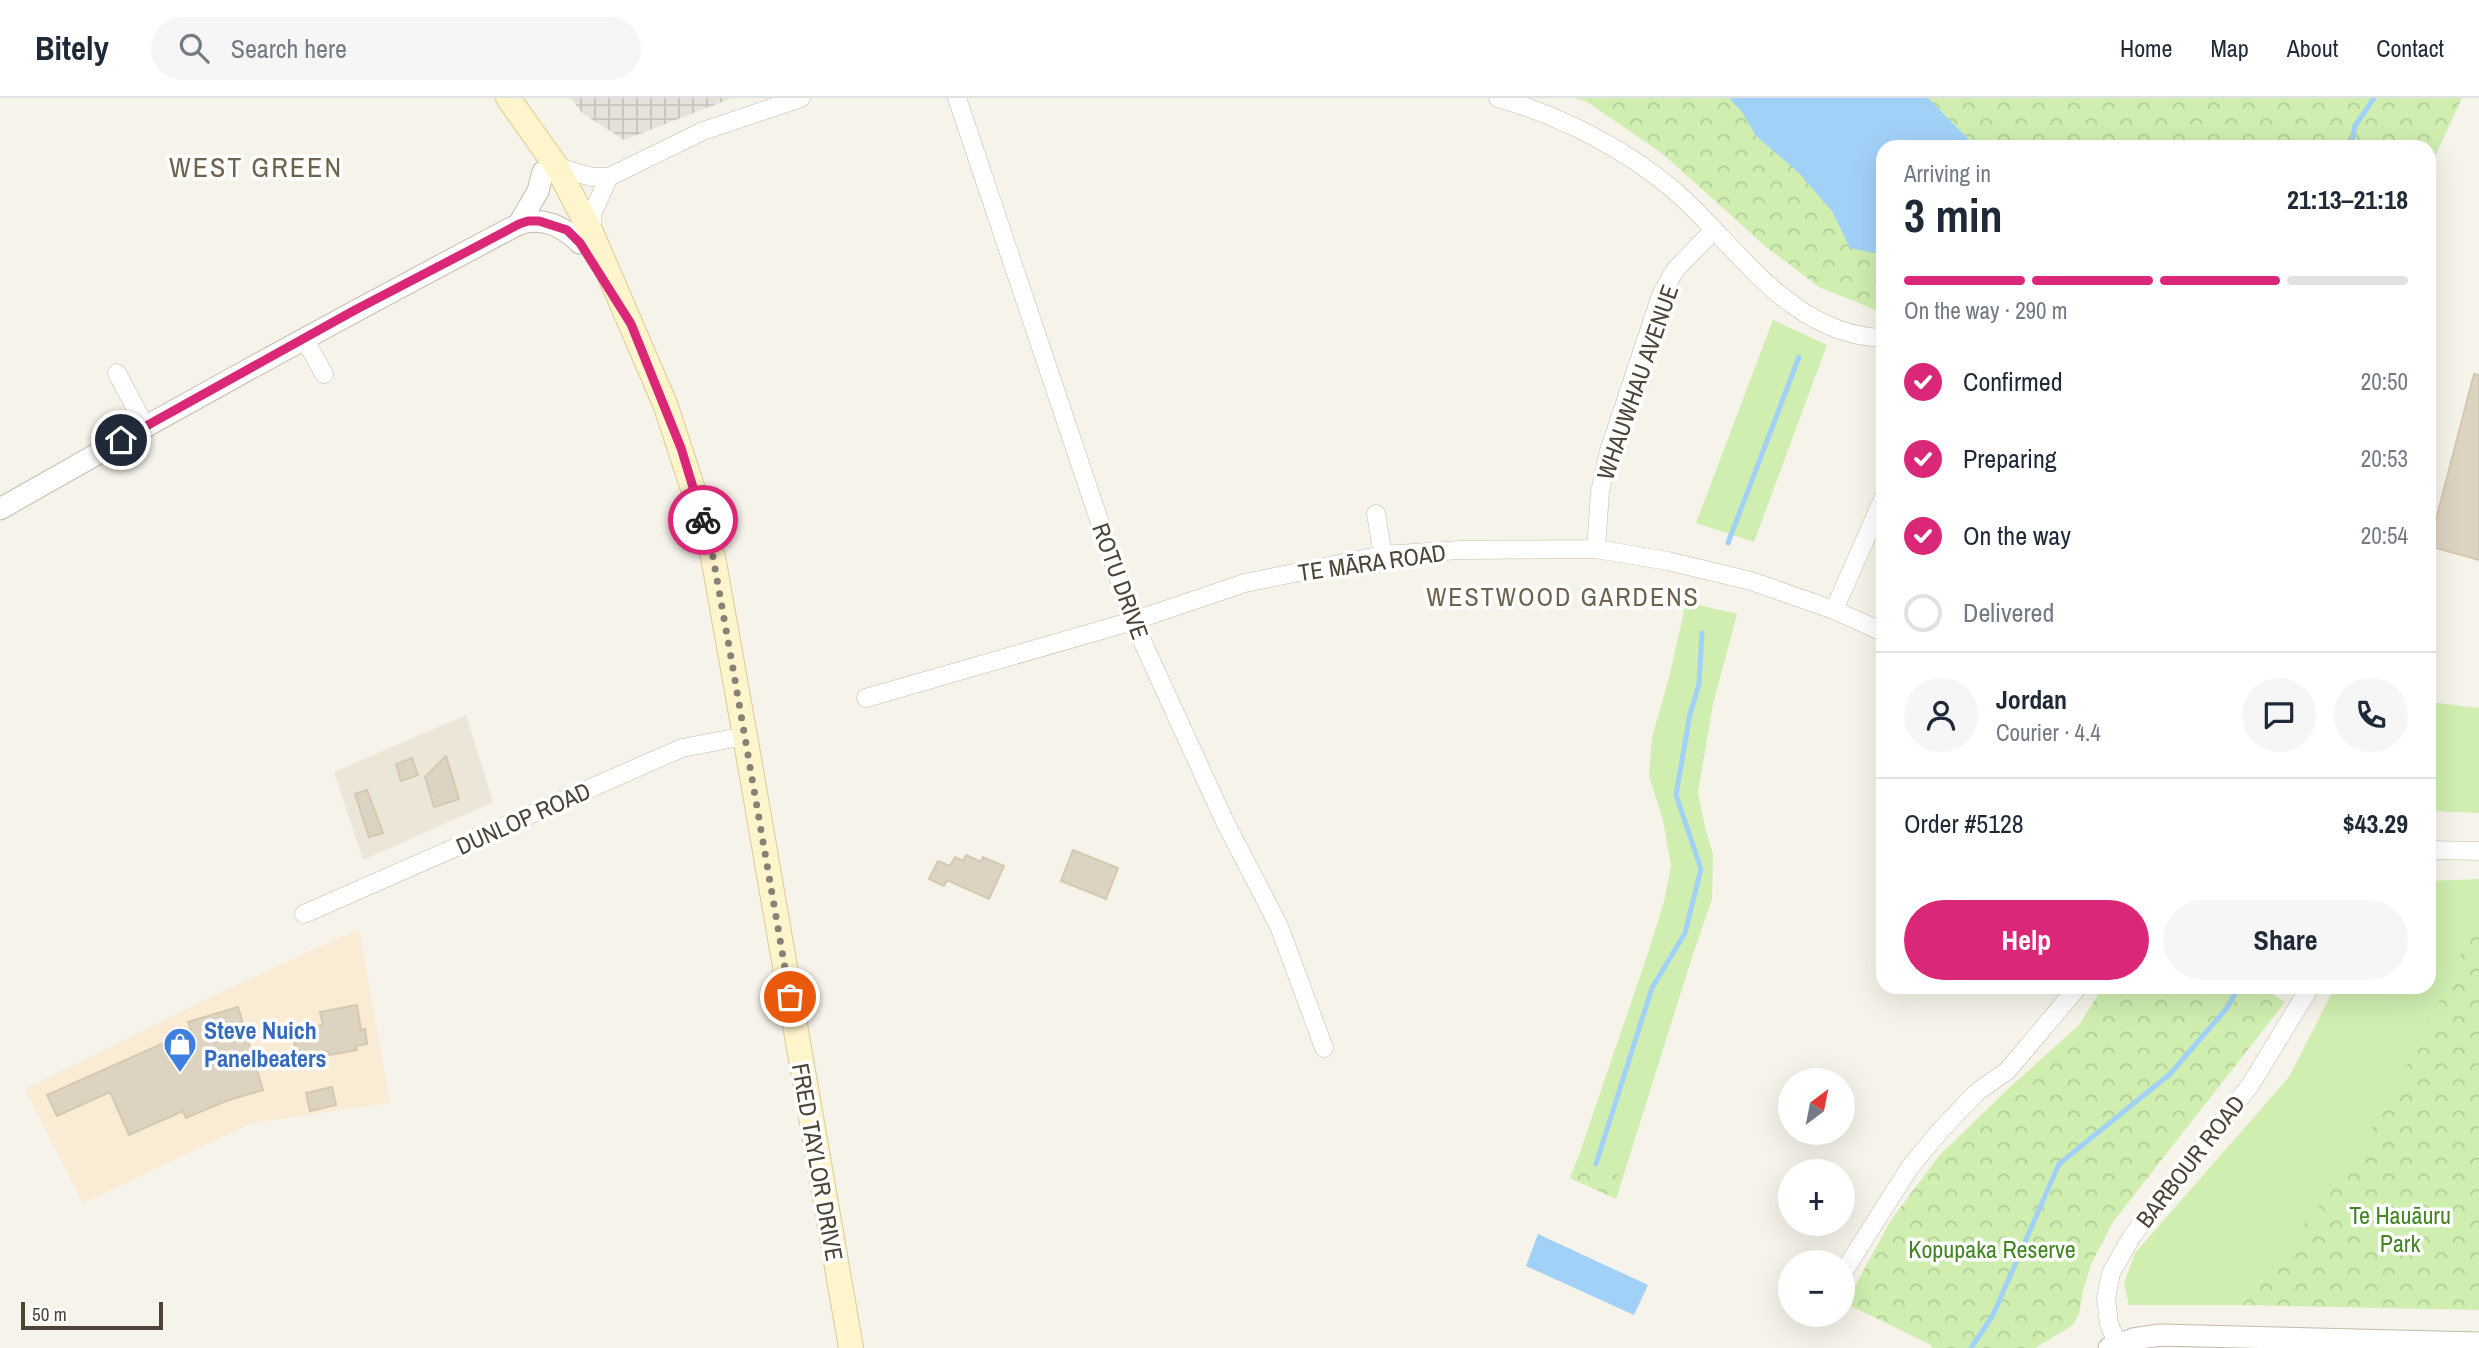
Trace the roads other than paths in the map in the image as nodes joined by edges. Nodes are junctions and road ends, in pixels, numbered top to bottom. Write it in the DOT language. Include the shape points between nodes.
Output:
graph roads {
  1 [pos="507,98"];
  2 [pos="801,98"];
  3 [pos="957,98"];
  4 [pos="1498,98"];
  5 [pos="550,170"];
  6 [pos="609,177"];
  7 [pos="519,224"];
  8 [pos="1714,230"];
  9 [pos="586,237"];
  10 [pos="304,338"];
  11 [pos="1876,338"];
  12 [pos="117,373"];
  13 [pos="324,374"];
  14 [pos="145,426"];
  15 [pos="0,509"];
  16 [pos="1377,514"];
  17 [pos="1876,515"];
  18 [pos="1596,549"];
  19 [pos="1383,555"];
  20 [pos="1834,610"];
  21 [pos="1133,621"];
  22 [pos="1876,629"];
  23 [pos="866,698"];
  24 [pos="746,736"];
  25 [pos="2436,850"];
  26 [pos="2479,851"];
  27 [pos="304,914"];
  28 [pos="2072,994"];
  29 [pos="2306,994"];
  30 [pos="1324,1048"];
  31 [pos="1855,1254"];
  32 [pos="2479,1343"];
  33 [pos="2113,1347"];
  34 [pos="851,1348"];
  1 -- 5 [label="main road, FRED TAYLOR DRIVE"];
  2 -- 6 [label="street" via="703,131"];
  3 -- 21 [label="street, ROTU DRIVE"];
  4 -- 8 [label="street" via="1552,117 1630,159 1675,192"];
  5 -- 6 [label="street"];
  5 -- 7 [label="street"];
  5 -- 9 [label="main road, FRED TAYLOR DRIVE"];
  6 -- 9 [label="street"];
  7 -- 9 [label="street" via="550,223"];
  7 -- 10 [label="street"];
  8 -- 11 [label="street" via="1792,306 1835,330"];
  8 -- 18 [label="street, WHAUWHAU AVENUE" via="1675,270 1661,295 1609,451 1600,492"];
  9 -- 24 [label="main road, FRED TAYLOR DRIVE" via="665,404 699,507 713,557"];
  10 -- 13 [label="street"];
  10 -- 14 [label="street"];
  12 -- 14 [label="street"];
  14 -- 15 [label="street"];
  16 -- 19 [label="street"];
  17 -- 20 [label="street"];
  18 -- 19 [label="street, TE MĀRA ROAD"];
  18 -- 20 [label="street, TE MĀRA ROAD" via="1751,581"];
  19 -- 21 [label="street, TE MĀRA ROAD" via="1245,583"];
  20 -- 22 [label="street, TE MĀRA ROAD"];
  21 -- 23 [label="street, TE MĀRA ROAD"];
  21 -- 30 [label="street, ROTU DRIVE" via="1225,822 1279,926"];
  24 -- 27 [label="street, DUNLOP ROAD" via="682,748"];
  24 -- 34 [label="main road, FRED TAYLOR DRIVE"];
  25 -- 26 [label="street"];
  28 -- 31 [label="street" via="2007,1071 1977,1092 1940,1130 1910,1167"];
  29 -- 33 [label="street, BARBOUR ROAD" via="2251,1084 2132,1236 2111,1273 2106,1298"];
  32 -- 33 [label="street" via="2160,1335"];
}
